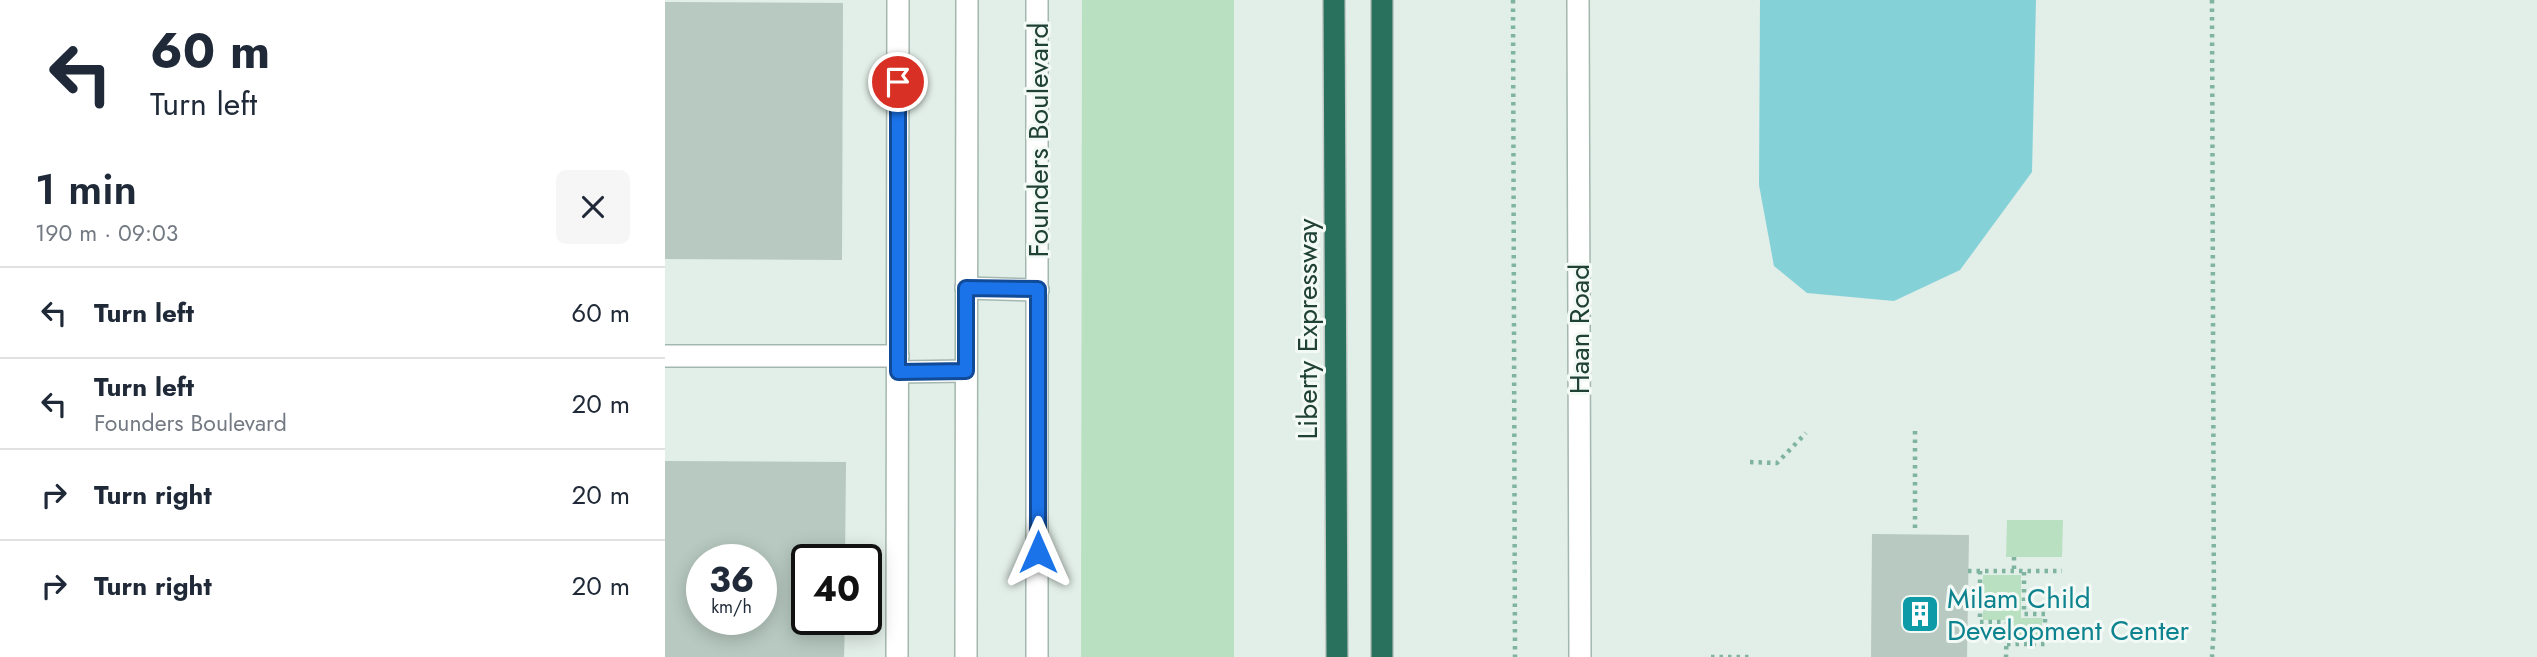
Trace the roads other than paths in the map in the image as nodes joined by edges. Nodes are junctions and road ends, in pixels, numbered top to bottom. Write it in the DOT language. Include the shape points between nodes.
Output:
graph roads {
  1 [pos="898,0"];
  2 [pos="967,0"];
  3 [pos="1037,0"];
  4 [pos="1333,0"];
  5 [pos="1382,0"];
  6 [pos="1579,0"];
  7 [pos="966,288"];
  8 [pos="1038,289"];
  9 [pos="665,356"];
  10 [pos="898,364"];
  11 [pos="966,371"];
  12 [pos="897,657"];
  13 [pos="965,657"];
  14 [pos="1037,657"];
  15 [pos="1337,657"];
  16 [pos="1382,657"];
  17 [pos="1580,657"];
  1 -- 10 [label="street"];
  2 -- 7 [label="street"];
  3 -- 8 [label="street, Founders Boulevard"];
  4 -- 15 [label="highway, Liberty Expressway"];
  5 -- 16 [label="highway"];
  6 -- 17 [label="street, Haan Road"];
  7 -- 8 [label="street"];
  7 -- 11 [label="street"];
  8 -- 14 [label="street, Founders Boulevard"];
  9 -- 10 [label="street"];
  10 -- 11 [label="street"];
  10 -- 12 [label="street"];
  11 -- 13 [label="street"];
}
